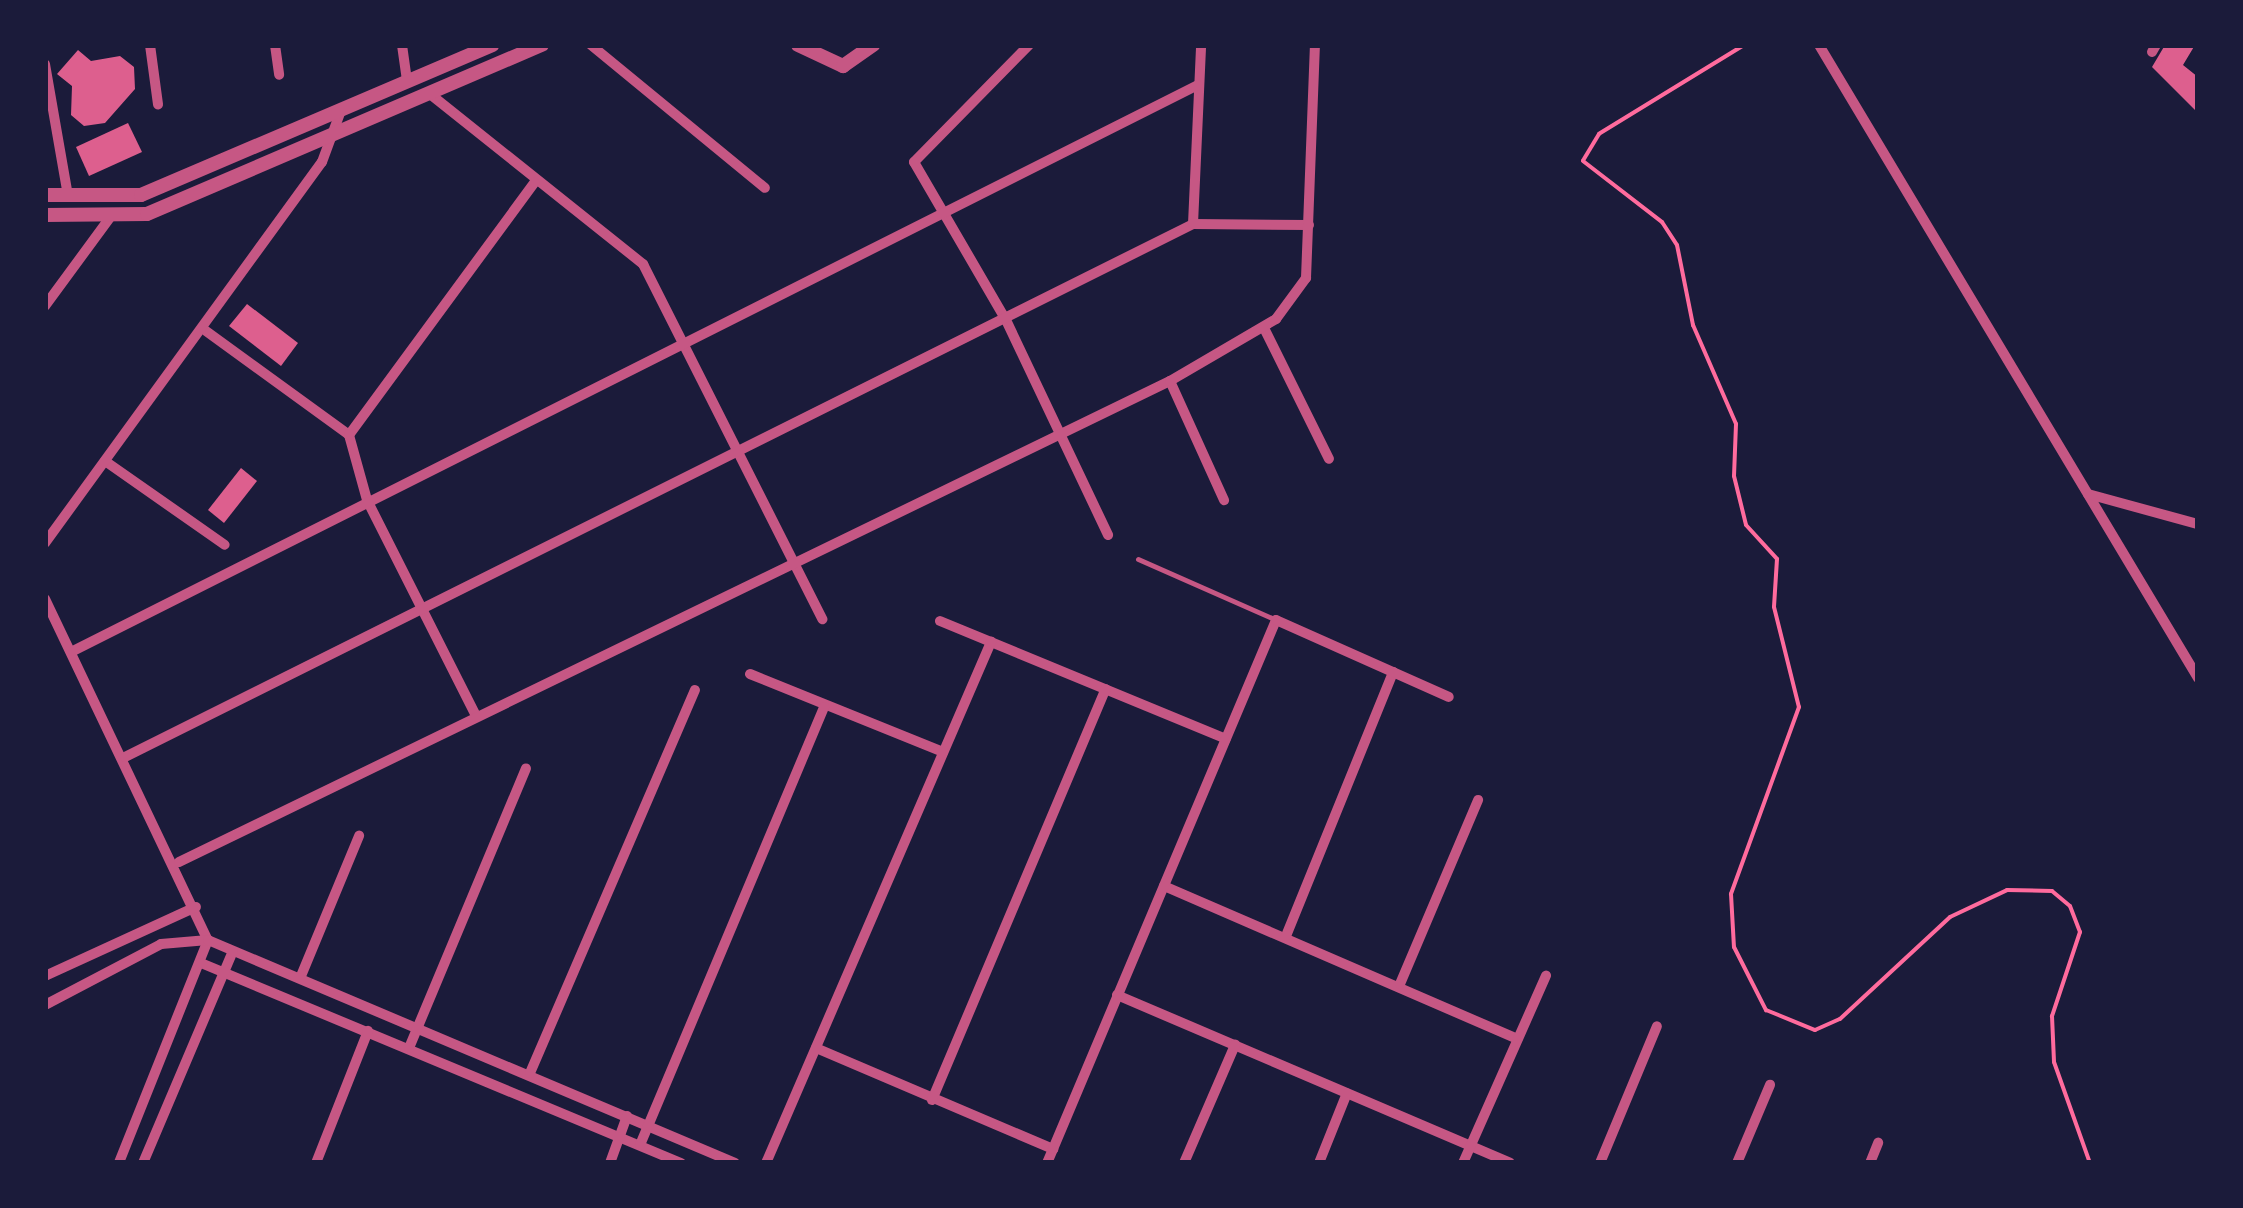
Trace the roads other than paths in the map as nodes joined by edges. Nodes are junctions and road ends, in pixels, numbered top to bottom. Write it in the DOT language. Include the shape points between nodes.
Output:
graph roads {
  1 [pos="150,45"];
  2 [pos="275,45"];
  3 [pos="402,45"];
  4 [pos="492,45"];
  5 [pos="542,45"];
  6 [pos="592,45"];
  7 [pos="798,45"];
  8 [pos="872,45"];
  9 [pos="1028,45"];
  10 [pos="1201,45"];
  11 [pos="1315,45"];
  12 [pos="1819,45"];
  13 [pos="45,64"];
  14 [pos="278,75"];
  15 [pos="407,82"];
  16 [pos="1198,84"];
  17 [pos="430,94"];
  18 [pos="158,104"];
  19 [pos="340,113"];
  20 [pos="337,130"];
  21 [pos="534,182"];
  22 [pos="765,188"];
  23 [pos="45,195"];
  24 [pos="68,196"];
  25 [pos="944,213"];
  26 [pos="45,215"];
  27 [pos="111,216"];
  28 [pos="1193,224"];
  29 [pos="1310,226"];
  30 [pos="45,306"];
  31 [pos="1006,320"];
  32 [pos="1264,328"];
  33 [pos="206,330"];
  34 [pos="683,341"];
  35 [pos="1170,381"];
  36 [pos="1058,432"];
  37 [pos="349,435"];
  38 [pos="742,452"];
  39 [pos="1329,459"];
  40 [pos="105,461"];
  41 [pos="2087,494"];
  42 [pos="368,500"];
  43 [pos="1224,500"];
  44 [pos="2198,524"];
  45 [pos="1108,535"];
  46 [pos="45,543"];
  47 [pos="225,545"];
  48 [pos="794,558"];
  49 [pos="1138,559"];
  50 [pos="45,599"];
  51 [pos="418,610"];
  52 [pos="822,619"];
  53 [pos="1276,620"];
  54 [pos="940,621"];
  55 [pos="990,642"];
  56 [pos="72,652"];
  57 [pos="1393,672"];
  58 [pos="750,674"];
  59 [pos="2198,678"];
  60 [pos="1106,689"];
  61 [pos="695,690"];
  62 [pos="1449,697"];
  63 [pos="824,707"];
  64 [pos="475,714"];
  65 [pos="1226,739"];
  66 [pos="943,752"];
  67 [pos="126,756"];
  68 [pos="526,768"];
  69 [pos="1478,800"];
  70 [pos="359,836"];
  71 [pos="178,862"];
  72 [pos="1164,886"];
  73 [pos="196,907"];
  74 [pos="1286,936"];
  75 [pos="208,940"];
  76 [pos="234,950"];
  77 [pos="201,963"];
  78 [pos="226,973"];
  79 [pos="45,976"];
  80 [pos="301,976"];
  81 [pos="1546,976"];
  82 [pos="1400,984"];
  83 [pos="1116,995"];
  84 [pos="45,1005"];
  85 [pos="416,1026"];
  86 [pos="1658,1026"];
  87 [pos="368,1031"];
  88 [pos="1517,1039"];
  89 [pos="1236,1046"];
  90 [pos="409,1048"];
  91 [pos="816,1048"];
  92 [pos="530,1073"];
  93 [pos="1770,1086"];
  94 [pos="1347,1093"];
  95 [pos="932,1100"];
  96 [pos="627,1116"];
  97 [pos="646,1124"];
  98 [pos="620,1138"];
  99 [pos="1878,1144"];
  100 [pos="640,1145"];
  101 [pos="1470,1147"];
  102 [pos="1053,1149"];
  103 [pos="119,1163"];
  104 [pos="143,1163"];
  105 [pos="316,1163"];
  106 [pos="610,1163"];
  107 [pos="681,1163"];
  108 [pos="735,1163"];
  109 [pos="766,1163"];
  110 [pos="1048,1163"];
  111 [pos="1184,1163"];
  112 [pos="1319,1163"];
  113 [pos="1463,1163"];
  114 [pos="1510,1163"];
  115 [pos="1600,1163"];
  116 [pos="1737,1163"];
  117 [pos="1870,1163"];
  1 -- 18 [label="street"];
  2 -- 14 [label="street"];
  3 -- 15 [label="street"];
  4 -- 15 [label="street"];
  5 -- 17 [label="street"];
  6 -- 22 [label="street"];
  7 -- 8 [label="street" via="843,66"];
  9 -- 25 [label="street" via="918,150 914,162"];
  10 -- 16 [label="street"];
  11 -- 29 [label="street"];
  12 -- 41 [label="street"];
  13 -- 24 [label="street"];
  15 -- 19 [label="street"];
  16 -- 25 [label="street"];
  16 -- 28 [label="street"];
  17 -- 20 [label="street"];
  17 -- 21 [label="street"];
  19 -- 20 [label="street"];
  19 -- 24 [label="street" via="141,195"];
  20 -- 27 [label="street" via="178,202"];
  20 -- 33 [label="street"];
  21 -- 34 [label="street" via="642,264"];
  21 -- 37 [label="street"];
  23 -- 24 [label="street"];
  25 -- 31 [label="street"];
  25 -- 34 [label="street"];
  26 -- 27 [label="street"];
  27 -- 30 [label="street"];
  28 -- 29 [label="street"];
  28 -- 31 [label="street"];
  29 -- 32 [label="street" via="1302,293"];
  31 -- 36 [label="street"];
  31 -- 38 [label="street"];
  32 -- 35 [label="street"];
  32 -- 39 [label="street"];
  33 -- 37 [label="street"];
  33 -- 40 [label="street"];
  34 -- 38 [label="street"];
  34 -- 42 [label="street"];
  35 -- 36 [label="street"];
  35 -- 43 [label="street"];
  36 -- 45 [label="street"];
  36 -- 48 [label="street"];
  37 -- 42 [label="street"];
  38 -- 48 [label="street"];
  38 -- 51 [label="street"];
  40 -- 46 [label="street"];
  40 -- 47 [label="street"];
  41 -- 44 [label="street"];
  41 -- 59 [label="street"];
  42 -- 51 [label="street"];
  42 -- 56 [label="street"];
  48 -- 52 [label="street"];
  48 -- 64 [label="street"];
  49 -- 53 [label="lane"];
  50 -- 56 [label="street"];
  51 -- 64 [label="street"];
  51 -- 67 [label="street"];
  53 -- 57 [label="street"];
  53 -- 65 [label="street"];
  54 -- 55 [label="street"];
  55 -- 60 [label="street"];
  55 -- 66 [label="street"];
  56 -- 67 [label="street"];
  57 -- 62 [label="street"];
  57 -- 74 [label="street"];
  58 -- 63 [label="street"];
  60 -- 65 [label="street"];
  60 -- 95 [label="street"];
  61 -- 92 [label="street"];
  63 -- 66 [label="street"];
  63 -- 97 [label="street"];
  64 -- 71 [label="street"];
  65 -- 72 [label="street"];
  66 -- 91 [label="street"];
  67 -- 71 [label="street"];
  68 -- 85 [label="street"];
  69 -- 82 [label="street"];
  70 -- 80 [label="street"];
  71 -- 73 [label="street"];
  72 -- 74 [label="street"];
  72 -- 83 [label="street"];
  73 -- 75 [label="street"];
  73 -- 79 [label="street"];
  74 -- 82 [label="street"];
  75 -- 76 [label="street"];
  75 -- 77 [label="street"];
  75 -- 84 [label="street" via="161,944"];
  76 -- 78 [label="street"];
  76 -- 80 [label="street"];
  77 -- 78 [label="street"];
  77 -- 103 [label="street"];
  78 -- 87 [label="street"];
  78 -- 104 [label="street"];
  80 -- 85 [label="street"];
  81 -- 88 [label="street"];
  82 -- 88 [label="street"];
  83 -- 89 [label="street"];
  83 -- 102 [label="street"];
  85 -- 90 [label="street"];
  85 -- 92 [label="street"];
  86 -- 115 [label="street"];
  87 -- 90 [label="street"];
  87 -- 105 [label="street"];
  88 -- 101 [label="street"];
  89 -- 94 [label="street"];
  89 -- 111 [label="street"];
  90 -- 98 [label="street"];
  91 -- 95 [label="street"];
  91 -- 109 [label="street"];
  92 -- 96 [label="street"];
  93 -- 116 [label="street"];
  94 -- 101 [label="street"];
  94 -- 112 [label="street"];
  95 -- 102 [label="street"];
  96 -- 97 [label="street"];
  96 -- 98 [label="street"];
  97 -- 100 [label="street"];
  97 -- 108 [label="street"];
  98 -- 100 [label="street"];
  98 -- 106 [label="street"];
  99 -- 117 [label="street"];
  100 -- 107 [label="street"];
  101 -- 113 [label="street"];
  101 -- 114 [label="street"];
  102 -- 110 [label="street"];
}
